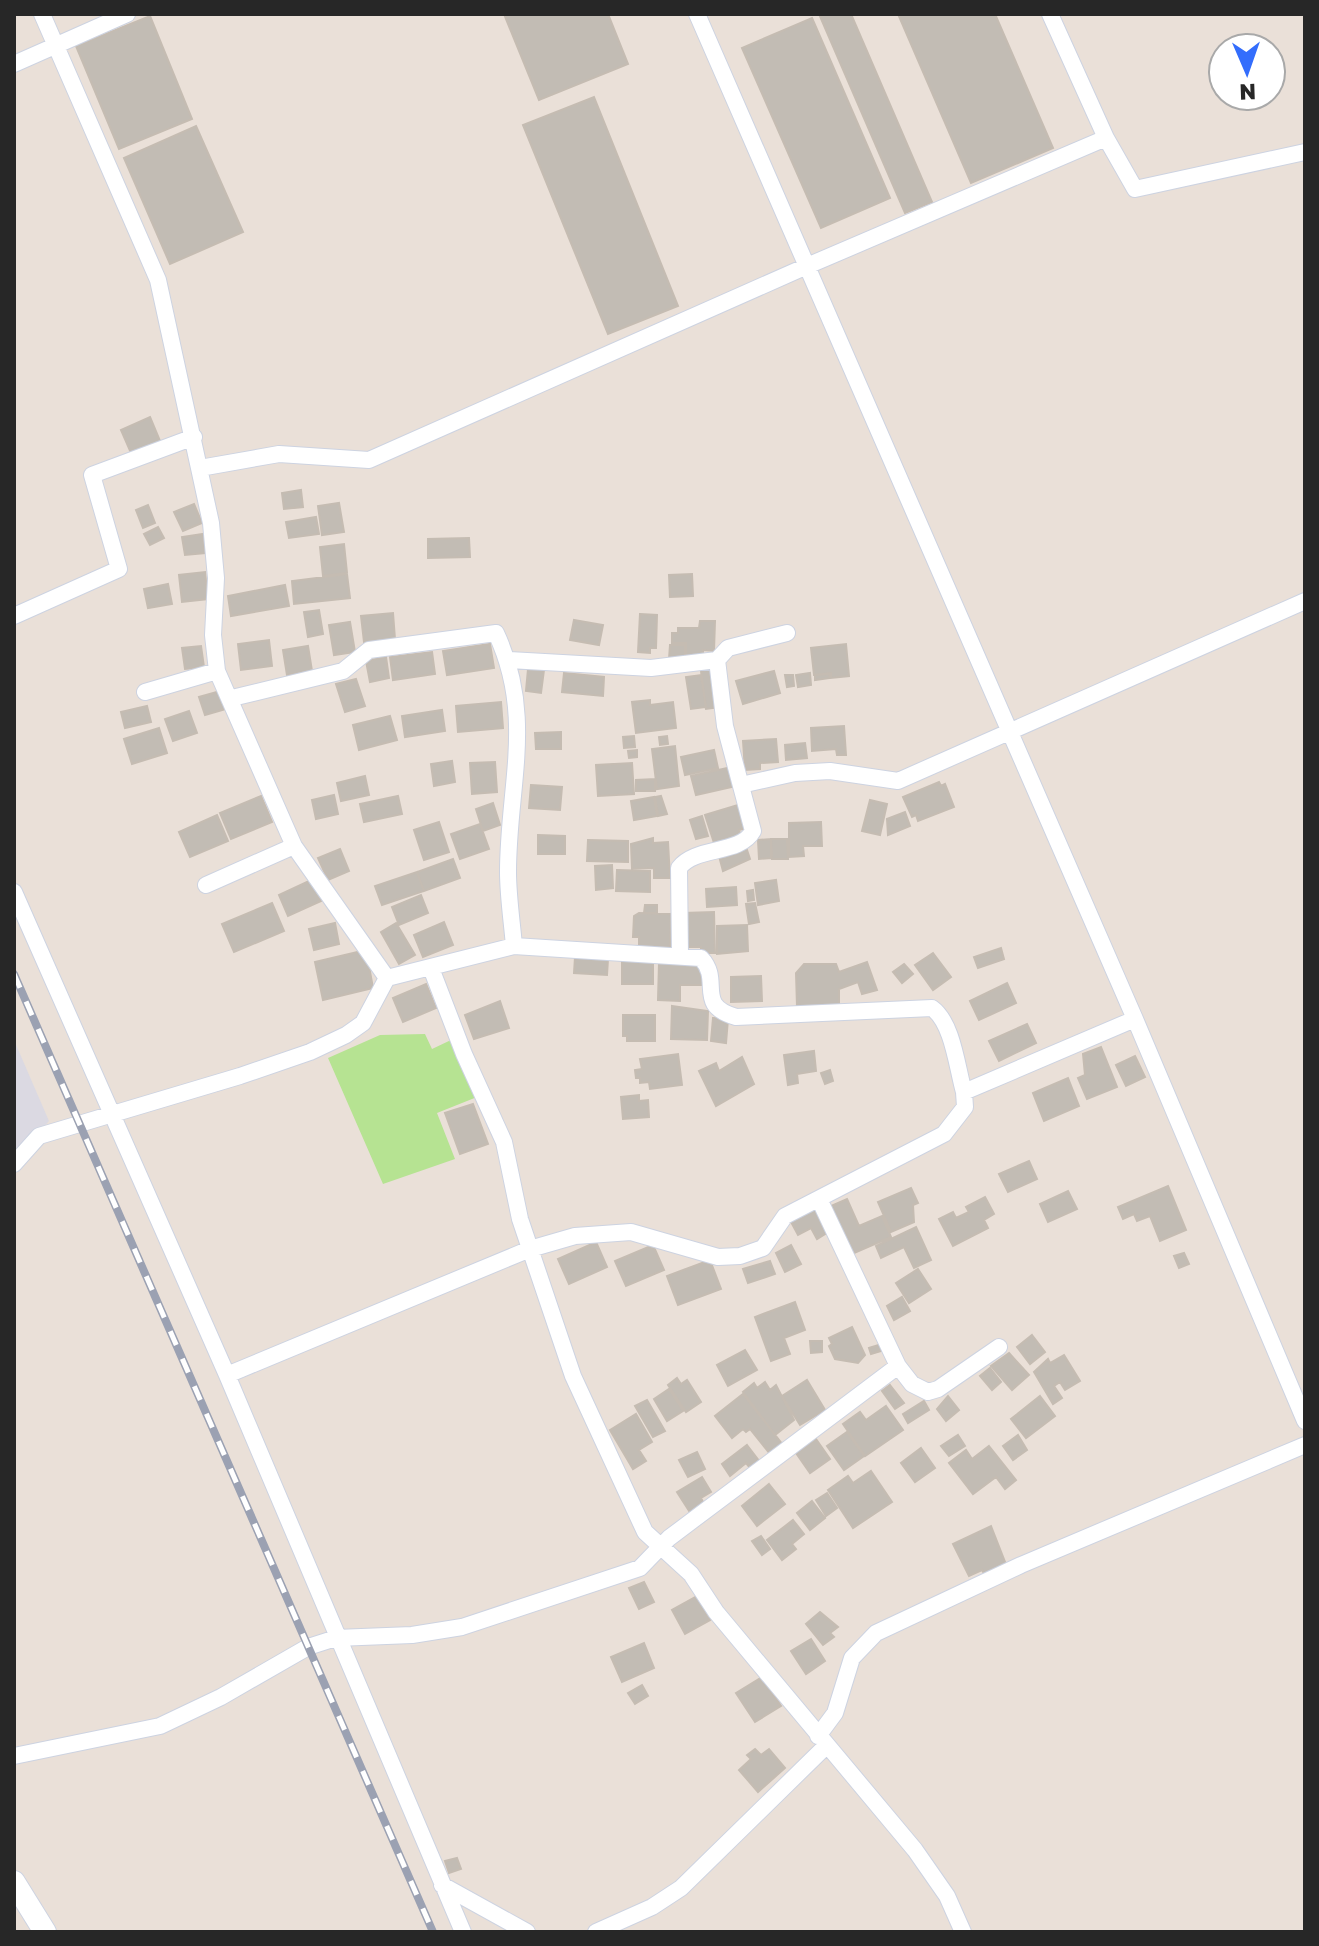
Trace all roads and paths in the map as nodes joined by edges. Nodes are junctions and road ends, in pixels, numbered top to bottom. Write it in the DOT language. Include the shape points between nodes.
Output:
graph roads {
  1 [pos="42,14"];
  2 [pos="127,14"];
  3 [pos="697,14"];
  4 [pos="1050,14"];
  5 [pos="56,45"];
  6 [pos="14,64"];
  7 [pos="1106,138"];
  8 [pos="1305,152"];
  9 [pos="807,266"];
  10 [pos="194,437"];
  11 [pos="200,468"];
  12 [pos="1305,601"];
  13 [pos="14,616"];
  14 [pos="787,633"];
  15 [pos="509,660"];
  16 [pos="717,660"];
  17 [pos="217,671"];
  18 [pos="145,692"];
  19 [pos="232,698"];
  20 [pos="1010,732"];
  21 [pos="741,785"];
  22 [pos="294,846"];
  23 [pos="206,885"];
  24 [pos="14,892"];
  25 [pos="514,946"];
  26 [pos="680,955"];
  27 [pos="431,968"];
  28 [pos="387,978"];
  29 [pos="1135,1019"];
  30 [pos="964,1092"];
  31 [pos="110,1114"];
  32 [pos="14,1164"];
  33 [pos="819,1199"];
  34 [pos="530,1249"];
  35 [pos="999,1347"];
  36 [pos="898,1366"];
  37 [pos="227,1375"];
  38 [pos="1305,1421"];
  39 [pos="1305,1445"];
  40 [pos="663,1547"];
  41 [pos="336,1638"];
  42 [pos="822,1741"];
  43 [pos="14,1756"];
  44 [pos="14,1882"];
  45 [pos="442,1885"];
  46 [pos="45,1932"];
  47 [pos="463,1932"];
  48 [pos="527,1932"];
  49 [pos="596,1932"];
  50 [pos="963,1932"];
  1 -- 5 [label="street"];
  2 -- 5 [label="street"];
  3 -- 9 [label="street"];
  4 -- 7 [label="street"];
  5 -- 6 [label="street"];
  5 -- 10 [label="street" via="158,280"];
  7 -- 8 [label="street" via="1135,189"];
  7 -- 9 [label="street"];
  9 -- 11 [label="street" via="369,460 279,454"];
  9 -- 20 [label="street"];
  10 -- 11 [label="street"];
  10 -- 13 [label="street" via="92,475 119,569"];
  11 -- 17 [label="street" via="216,578"];
  12 -- 20 [label="street"];
  14 -- 16 [label="street" via="728,648"];
  15 -- 16 [label="street" via="651,668"];
  15 -- 19 [label="street" via="496,633 369,650 343,671"];
  15 -- 25 [label="street" via="519,723 508,872"];
  16 -- 21 [label="street" via="725,726"];
  17 -- 18 [label="street"];
  17 -- 19 [label="street"];
  19 -- 22 [label="street"];
  20 -- 21 [label="street" via="898,781 830,771"];
  20 -- 29 [label="street"];
  21 -- 26 [label="street" via="751,835 679,868"];
  22 -- 23 [label="street"];
  22 -- 28 [label="street"];
  24 -- 31 [label="street"];
  25 -- 26 [label="street"];
  25 -- 27 [label="street"];
  26 -- 30 [label="street" via="707,964 711,1002 720,1013 736,1017 932,1008 945,1027"];
  27 -- 28 [label="street"];
  27 -- 34 [label="street" via="504,1142"];
  28 -- 31 [label="street" via="363,1023 322,1047"];
  29 -- 30 [label="street"];
  29 -- 38 [label="street"];
  30 -- 33 [label="street" via="965,1107 944,1134"];
  31 -- 32 [label="street" via="39,1136"];
  31 -- 37 [label="street"];
  33 -- 34 [label="street" via="785,1216 763,1248 740,1256 718,1257 631,1232 575,1236"];
  33 -- 36 [label="street"];
  34 -- 37 [label="street"];
  34 -- 40 [label="street" via="573,1376 645,1532"];
  35 -- 36 [label="street" via="928,1392 912,1384"];
  36 -- 40 [label="street"];
  37 -- 41 [label="street"];
  39 -- 42 [label="street" via="1048,1553 876,1633 852,1658"];
  40 -- 41 [label="street" via="640,1568 462,1627"];
  40 -- 42 [label="street" via="691,1574"];
  41 -- 43 [label="street" via="308,1647 160,1726"];
  41 -- 45 [label="street"];
  42 -- 49 [label="street" via="681,1888"];
  42 -- 50 [label="street" via="915,1850 947,1896"];
  44 -- 46 [label="main road"];
  45 -- 47 [label="street"];
  45 -- 48 [label="street"];
}
